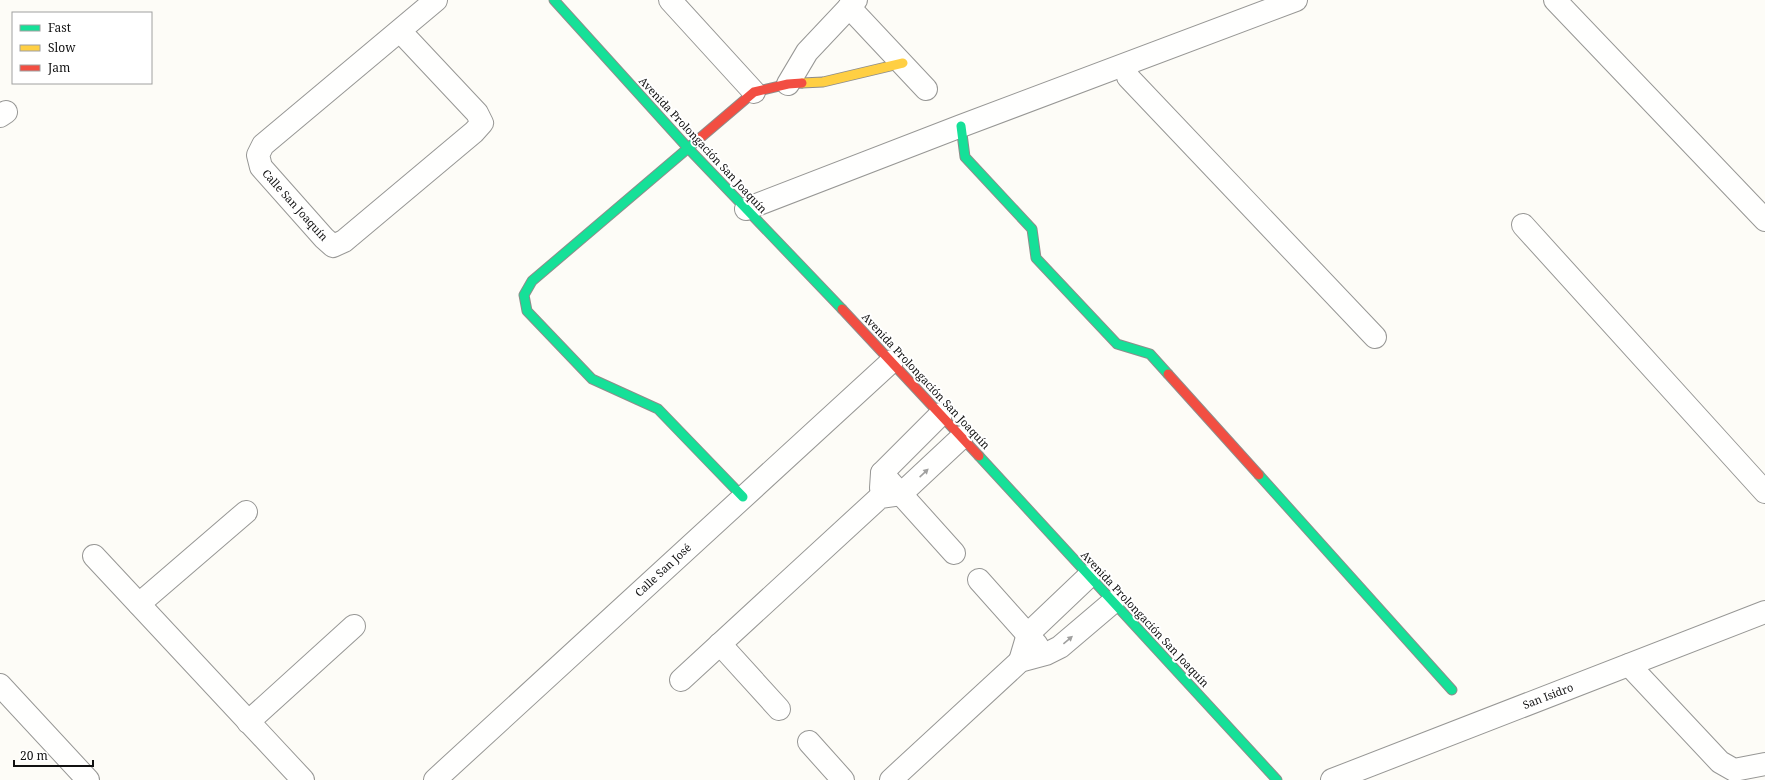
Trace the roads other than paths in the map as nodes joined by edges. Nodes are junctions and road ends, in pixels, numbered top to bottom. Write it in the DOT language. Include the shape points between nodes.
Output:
graph roads {
  1 [pos="436,0"];
  2 [pos="554,0"];
  3 [pos="670,0"];
  4 [pos="1296,0"];
  5 [pos="1554,0"];
  6 [pos="852,4"];
  7 [pos="400,31"];
  8 [pos="903,63"];
  9 [pos="1126,65"];
  10 [pos="788,84"];
  11 [pos="926,89"];
  12 [pos="754,92"];
  13 [pos="961,126"];
  14 [pos="687,148"];
  15 [pos="746,209"];
  16 [pos="1765,220"];
  17 [pos="1524,225"];
  18 [pos="1375,337"];
  19 [pos="892,361"];
  20 [pos="941,414"];
  21 [pos="962,437"];
  22 [pos="882,473"];
  23 [pos="1765,492"];
  24 [pos="901,494"];
  25 [pos="743,497"];
  26 [pos="880,497"];
  27 [pos="246,512"];
  28 [pos="954,553"];
  29 [pos="94,556"];
  30 [pos="1089,576"];
  31 [pos="979,580"];
  32 [pos="1113,602"];
  33 [pos="139,604"];
  34 [pos="1765,612"];
  35 [pos="354,626"];
  36 [pos="1028,634"];
  37 [pos="720,644"];
  38 [pos="1046,654"];
  39 [pos="1020,661"];
  40 [pos="1629,664"];
  41 [pos="681,680"];
  42 [pos="0,685"];
  43 [pos="1452,690"];
  44 [pos="779,709"];
  45 [pos="248,722"];
  46 [pos="809,742"];
  47 [pos="1765,764"];
  48 [pos="88,780"];
  49 [pos="303,780"];
  50 [pos="435,780"];
  51 [pos="843,780"];
  52 [pos="891,780"];
  53 [pos="1277,780"];
  54 [pos="1332,780"];
  1 -- 7 [label="street, Calle San Joaquín"];
  2 -- 14 [label="street, Avenida Prolongación San Joaquín"];
  3 -- 12 [label="street"];
  4 -- 9 [label="street"];
  5 -- 16 [label="street"];
  6 -- 8 [label="street"];
  6 -- 10 [label="street" via="807,52"];
  7 -- 7 [label="street, Calle San Joaquín" via="477,114 482,123 344,241 333,246 261,167 258,155 263,145"];
  8 -- 10 [label="street" via="823,82"];
  8 -- 11 [label="street"];
  9 -- 13 [label="street"];
  9 -- 18 [label="street" via="1128,77"];
  10 -- 12 [label="street"];
  12 -- 14 [label="street"];
  13 -- 15 [label="street"];
  13 -- 43 [label="street" via="965,157 1032,229 1036,258 1117,344 1150,354"];
  14 -- 15 [label="street, Avenida Prolongación San Joaquín"];
  14 -- 25 [label="street" via="532,281 524,295 527,311 592,379 658,409"];
  15 -- 19 [label="street, Avenida Prolongación San Joaquín"];
  17 -- 23 [label="street"];
  19 -- 20 [label="street, Avenida Prolongación San Joaquín"];
  19 -- 25 [label="street, Calle San José"];
  20 -- 21 [label="street, Avenida Prolongación San Joaquín"];
  20 -- 22 [label="street"];
  24 -- 21 [label="street, one-way"];
  21 -- 30 [label="street, Avenida Prolongación San Joaquín"];
  22 -- 24 [label="street"];
  22 -- 26 [label="street"];
  24 -- 26 [label="street"];
  24 -- 28 [label="street"];
  25 -- 50 [label="street, Calle San José"];
  26 -- 37 [label="street"];
  27 -- 33 [label="street"];
  29 -- 33 [label="street"];
  30 -- 32 [label="street, Avenida Prolongación San Joaquín"];
  30 -- 36 [label="street"];
  31 -- 36 [label="street"];
  38 -- 32 [label="street, one-way" via="1060,647"];
  32 -- 53 [label="street, Avenida Prolongación San Joaquín"];
  33 -- 45 [label="street"];
  34 -- 40 [label="street, San Isidro"];
  35 -- 45 [label="street"];
  36 -- 38 [label="street"];
  36 -- 39 [label="street"];
  37 -- 41 [label="street"];
  37 -- 44 [label="street"];
  38 -- 39 [label="street"];
  39 -- 52 [label="street"];
  40 -- 47 [label="street" via="1720,762 1734,770"];
  40 -- 54 [label="street, San Isidro"];
  42 -- 48 [label="street"];
  45 -- 49 [label="street"];
  46 -- 51 [label="street"];
}
